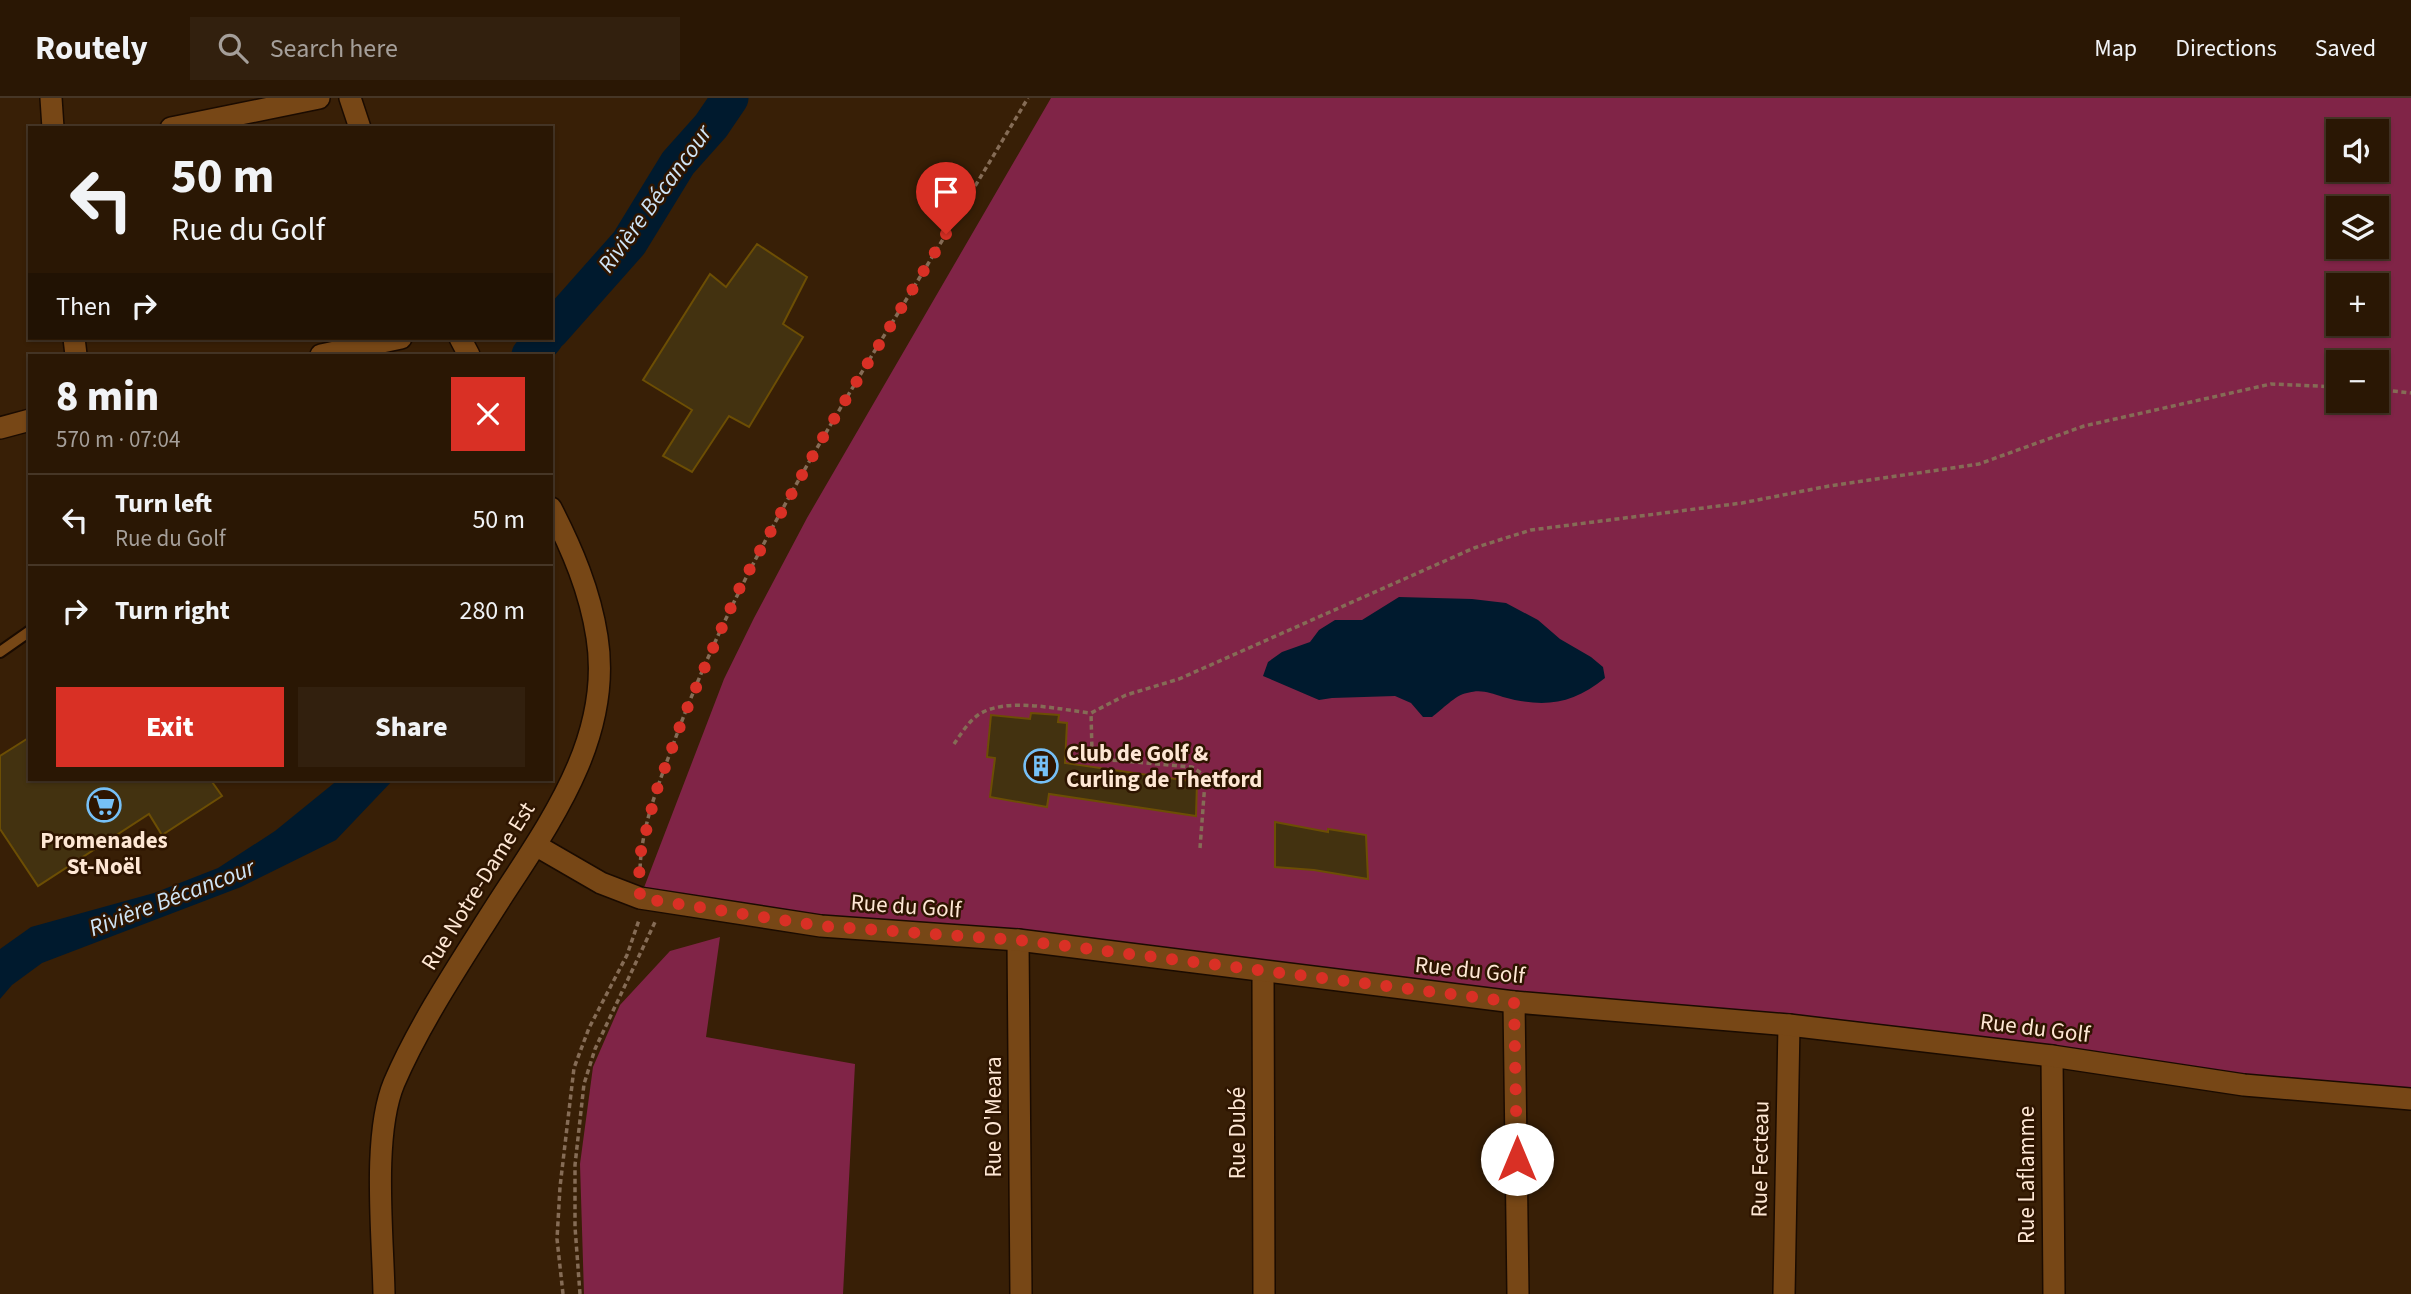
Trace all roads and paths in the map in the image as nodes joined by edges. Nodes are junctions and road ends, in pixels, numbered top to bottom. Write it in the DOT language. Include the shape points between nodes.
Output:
graph roads {
  1 [pos="51,98"];
  2 [pos="319,98"];
  3 [pos="350,98"];
  4 [pos="1028,98"];
  5 [pos="53,126"];
  6 [pos="182,126"];
  7 [pos="359,126"];
  8 [pos="392,340"];
  9 [pos="326,354"];
  10 [pos="2326,386"];
  11 [pos="2389,390"];
  12 [pos="2411,393"];
  13 [pos="28,421"];
  14 [pos="0,428"];
  15 [pos="553,512"];
  16 [pos="28,632"];
  17 [pos="0,652"];
  18 [pos="1091,713"];
  19 [pos="954,744"];
  20 [pos="537,846"];
  21 [pos="1200,848"];
  22 [pos="640,898"];
  23 [pos="664,903"];
  24 [pos="1018,940"];
  25 [pos="1263,972"];
  26 [pos="1514,1002"];
  27 [pos="1789,1025"];
  28 [pos="2052,1056"];
  29 [pos="2411,1100"];
  30 [pos="384,1294"];
  31 [pos="563,1294"];
  32 [pos="580,1294"];
  33 [pos="1021,1294"];
  34 [pos="1264,1294"];
  35 [pos="1518,1294"];
  36 [pos="1784,1294"];
  37 [pos="2054,1294"];
  1 -- 5 [label="street"];
  2 -- 6 [label="street"];
  3 -- 7 [label="street"];
  4 -- 22 [label="path" via="822,439 741,585 656,792 639,859"];
  8 -- 9 [label="street"];
  10 -- 18 [label="path" via="2271,384 2084,426 1979,464 1742,503 1531,530 1474,548 1179,679 1126,695"];
  11 -- 12 [label="path"];
  13 -- 14 [label="street"];
  15 -- 20 [label="street, Rue Notre-Dame Est" via="586,589 597,639 598,687 584,753"];
  16 -- 17 [label="lane"];
  18 -- 19 [label="path" via="1016,705 993,708 978,715"];
  18 -- 21 [label="path" via="1092,752 1099,759 1192,766 1201,773 1205,782"];
  20 -- 22 [label="street, Rue du Golf" via="601,883"];
  20 -- 30 [label="street, Rue Notre-Dame Est" via="489,916 393,1085 382,1144"];
  22 -- 23 [label="street, Rue du Golf"];
  22 -- 31 [label="path" via="635,936 573,1068 557,1239"];
  23 -- 24 [label="street, Rue du Golf" via="821,926"];
  23 -- 32 [label="path" via="595,1049 584,1084 575,1165"];
  24 -- 25 [label="street, Rue du Golf"];
  24 -- 33 [label="street, Rue O'Meara"];
  25 -- 26 [label="street, Rue du Golf"];
  25 -- 34 [label="street, Rue Dubé"];
  26 -- 27 [label="street, Rue du Golf"];
  26 -- 35 [label="street"];
  27 -- 28 [label="street, Rue du Golf"];
  27 -- 36 [label="street, Rue Fecteau"];
  28 -- 29 [label="street, Rue du Golf" via="2244,1085"];
  28 -- 37 [label="street, Rue Laflamme"];
}
